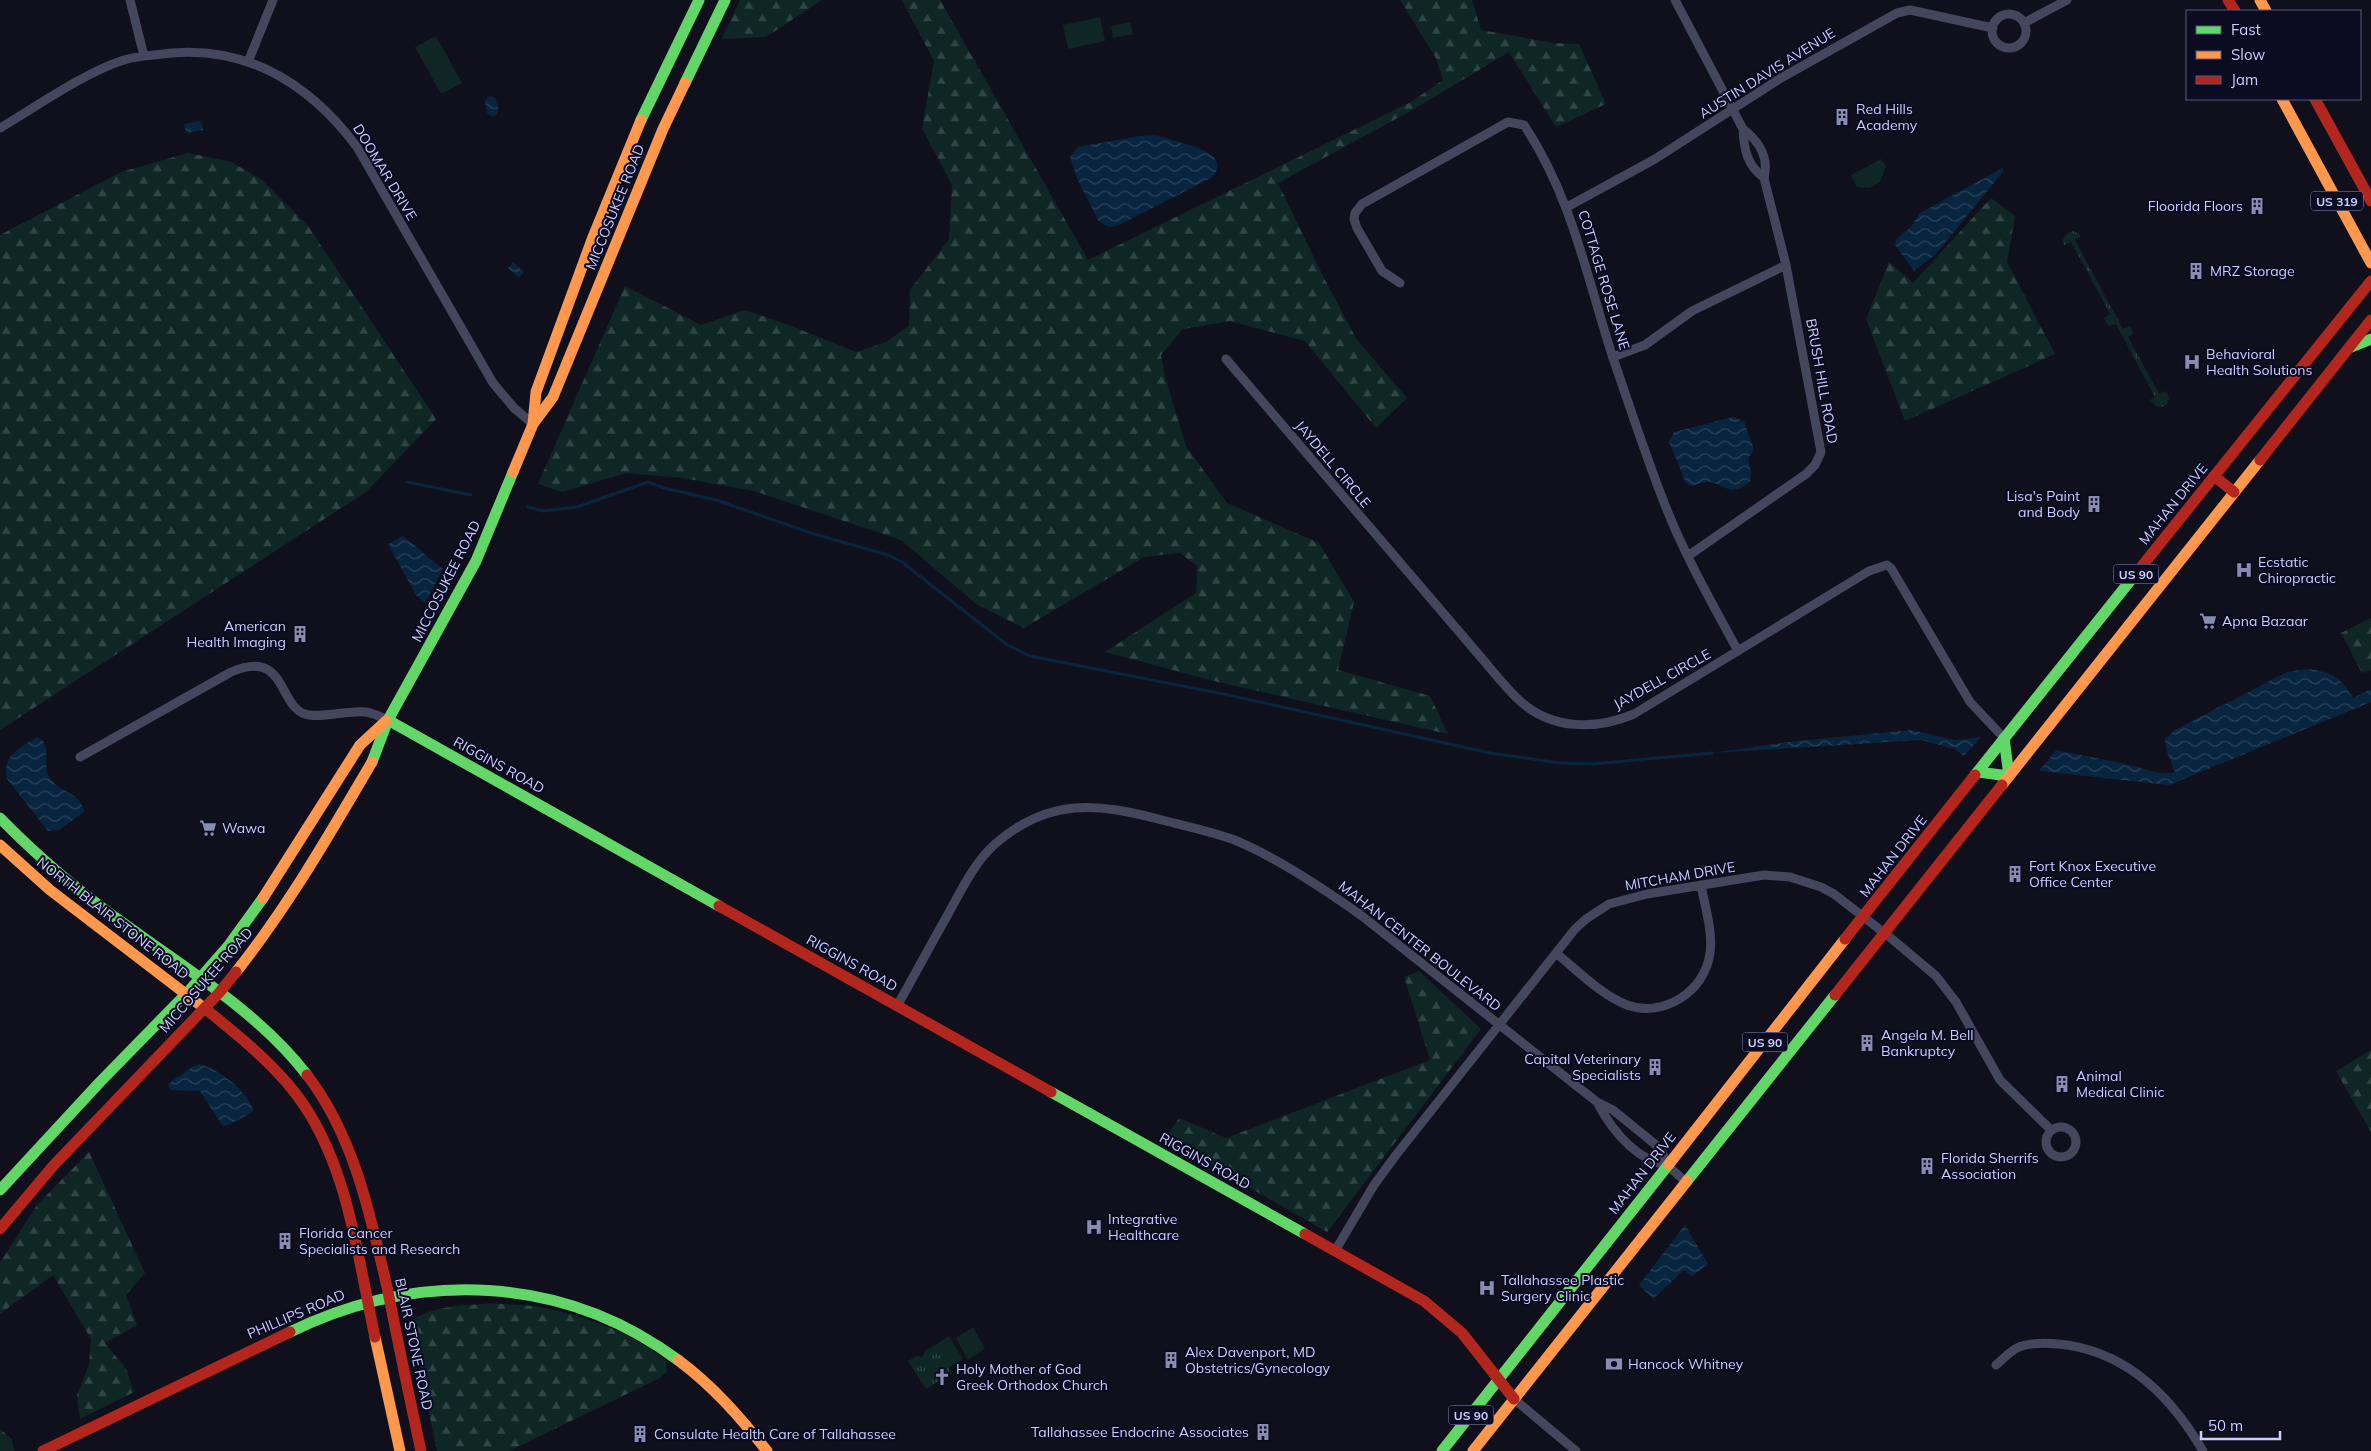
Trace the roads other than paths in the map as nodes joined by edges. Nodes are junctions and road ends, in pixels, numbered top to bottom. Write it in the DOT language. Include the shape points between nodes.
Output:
graph roads {
  1 [pos="130,0"];
  2 [pos="273,0"];
  3 [pos="699,0"];
  4 [pos="724,0"];
  5 [pos="1674,0"];
  6 [pos="2067,0"];
  7 [pos="2024,23"];
  8 [pos="1993,28"];
  9 [pos="144,56"];
  10 [pos="248,62"];
  11 [pos="2283,100"];
  12 [pos="2316,100"];
  13 [pos="1732,110"];
  14 [pos="0,128"];
  15 [pos="1743,129"];
  16 [pos="620,171"];
  17 [pos="1764,178"];
  18 [pos="641,182"];
  19 [pos="2368,192"];
  20 [pos="2371,201"];
  21 [pos="1567,207"];
  22 [pos="2371,262"];
  23 [pos="1786,265"];
  24 [pos="2371,281"];
  25 [pos="1400,283"];
  26 [pos="2371,320"];
  27 [pos="2371,339"];
  28 [pos="2349,348"];
  29 [pos="1613,357"];
  30 [pos="1226,359"];
  31 [pos="533,424"];
  32 [pos="2214,476"];
  33 [pos="2234,492"];
  34 [pos="1688,556"];
  35 [pos="1738,651"];
  36 [pos="388,720"];
  37 [pos="2004,738"];
  38 [pos="80,757"];
  39 [pos="1978,772"];
  40 [pos="2009,776"];
  41 [pos="0,818"];
  42 [pos="0,845"];
  43 [pos="1701,885"];
  44 [pos="1864,918"];
  45 [pos="1883,932"];
  46 [pos="1556,953"];
  47 [pos="199,979"];
  48 [pos="219,992"];
  49 [pos="186,994"];
  50 [pos="897,1006"];
  51 [pos="204,1008"];
  52 [pos="1499,1025"];
  53 [pos="1597,1102"];
  54 [pos="2051,1130"];
  55 [pos="1667,1165"];
  56 [pos="1686,1182"];
  57 [pos="3,1186"];
  58 [pos="25,1198"];
  59 [pos="0,1228"];
  60 [pos="1335,1251"];
  61 [pos="388,1296"];
  62 [pos="368,1301"];
  63 [pos="1996,1365"];
  64 [pos="1499,1378"];
  65 [pos="1514,1399"];
  66 [pos="44,1451"];
  67 [pos="400,1451"];
  68 [pos="421,1451"];
  69 [pos="767,1451"];
  70 [pos="1442,1451"];
  71 [pos="1473,1451"];
  72 [pos="1576,1451"];
  73 [pos="2203,1451"];
  1 -- 9 [label="street"];
  2 -- 10 [label="street"];
  3 -- 16 [label="main road, MICCOSUKEE ROAD"];
  4 -- 18 [label="main road, MICCOSUKEE ROAD"];
  5 -- 13 [label="street, BRUSH HILL ROAD"];
  6 -- 7 [label="street"];
  7 -- 8 [label="street" via="2016,16 2004,16 1996,20"];
  7 -- 8 [label="street" via="2023,42 2013,48 1998,44"];
  8 -- 13 [label="street, AUSTIN DAVIS AVENUE" via="1910,10 1897,13 1787,74"];
  9 -- 10 [label="street, DOOMAR DRIVE" via="200,52"];
  9 -- 14 [label="street, DOOMAR DRIVE" via="124,60 93,73"];
  10 -- 31 [label="street, DOOMAR DRIVE" via="269,69 297,86 340,124 357,147 494,383 514,408"];
  11 -- 22 [label="main road, US 319"];
  12 -- 19 [label="main road, US 319"];
  13 -- 15 [label="street, BRUSH HILL ROAD"];
  13 -- 21 [label="street, AUSTIN DAVIS AVENUE" via="1655,159"];
  15 -- 17 [label="street, BRUSH HILL ROAD" via="1746,156 1753,170"];
  15 -- 17 [label="street, BRUSH HILL ROAD" via="1754,138 1764,154"];
  16 -- 18 [label="main road"];
  16 -- 31 [label="main road, MICCOSUKEE ROAD" via="536,392"];
  17 -- 23 [label="street, BRUSH HILL ROAD"];
  18 -- 31 [label="main road, MICCOSUKEE ROAD" via="553,397"];
  19 -- 20 [label="main road, US 319"];
  21 -- 25 [label="street, COTTAGE ROSE LANE" via="1524,125 1508,122 1362,204 1355,213 1357,228 1382,271"];
  21 -- 29 [label="street, COTTAGE ROSE LANE"];
  23 -- 29 [label="street" via="1692,311 1645,345"];
  23 -- 34 [label="street, BRUSH HILL ROAD" via="1821,452 1806,474"];
  24 -- 32 [label="main road, MAHAN DRIVE / US 90"];
  26 -- 28 [label="main road, US 90"];
  27 -- 28 [label="main road"];
  28 -- 33 [label="main road, US 90"];
  29 -- 34 [label="street, COTTAGE ROSE LANE" via="1665,505"];
  30 -- 35 [label="street, JAYDELL CIRCLE" via="1479,655 1532,710 1567,725 1598,725 1619,720"];
  31 -- 36 [label="main road, MICCOSUKEE ROAD" via="476,561"];
  32 -- 33 [label="main road"];
  32 -- 37 [label="main road, MAHAN DRIVE / US 90"];
  33 -- 40 [label="main road, US 90"];
  34 -- 35 [label="street, COTTAGE ROSE LANE"];
  35 -- 37 [label="street, JAYDELL CIRCLE" via="1869,571 1887,565 1892,568 1970,702"];
  36 -- 38 [label="street, RIGGINS ROAD" via="368,712 305,714 295,706 274,674 249,666 231,672"];
  36 -- 47 [label="main road, MICCOSUKEE ROAD" via="360,745 275,882 229,945"];
  36 -- 48 [label="main road, MICCOSUKEE ROAD" via="377,754 320,854 266,934"];
  36 -- 50 [label="main road, RIGGINS ROAD"];
  37 -- 39 [label="main road, MAHAN DRIVE / US 90"];
  37 -- 40 [label="main road"];
  39 -- 40 [label="main road"];
  39 -- 44 [label="main road, MAHAN DRIVE / US 90"];
  40 -- 45 [label="main road, US 90"];
  41 -- 47 [label="main road, NORTH BLAIR STONE ROAD" via="70,884"];
  42 -- 49 [label="main road, NORTH BLAIR STONE ROAD" via="60,899"];
  43 -- 44 [label="street, MITCHAM DRIVE" via="1764,875 1790,877 1834,894"];
  43 -- 46 [label="street, MITCHAM DRIVE" via="1609,904 1586,919"];
  43 -- 46 [label="street" via="1710,954 1695,987 1676,1001 1655,1008 1628,1005 1604,991"];
  44 -- 45 [label="street, MITCHAM DRIVE"];
  44 -- 55 [label="main road, MAHAN DRIVE / US 90"];
  45 -- 54 [label="street, MITCHAM DRIVE" via="1936,976 1956,1002 2000,1080"];
  45 -- 56 [label="main road, US 90"];
  46 -- 52 [label="street, MITCHAM DRIVE"];
  47 -- 48 [label="main road, BLAIR STONE ROAD"];
  47 -- 49 [label="main road, MICCOSUKEE ROAD"];
  48 -- 51 [label="main road, MICCOSUKEE ROAD"];
  48 -- 61 [label="main road, BLAIR STONE ROAD" via="267,1031 293,1058 330,1109 355,1161 367,1198"];
  49 -- 51 [label="main road"];
  49 -- 57 [label="main road, MICCOSUKEE ROAD"];
  50 -- 52 [label="street, MAHAN CENTER BOULEVARD" via="969,876 994,845 1010,832 1046,814 1083,807 1106,807 1212,832 1248,847 1333,896"];
  50 -- 60 [label="main road, RIGGINS ROAD"];
  51 -- 58 [label="main road, MICCOSUKEE ROAD"];
  51 -- 62 [label="main road" via="268,1061 307,1110 336,1171"];
  52 -- 53 [label="street, MAHAN CENTER BOULEVARD"];
  52 -- 60 [label="street, MITCHAM DRIVE" via="1374,1186"];
  53 -- 55 [label="street, MAHAN CENTER BOULEVARD" via="1661,1149"];
  53 -- 55 [label="street, MAHAN CENTER BOULEVARD" via="1608,1124 1631,1147 1651,1162"];
  55 -- 56 [label="street, MAHAN CENTER BOULEVARD"];
  55 -- 64 [label="main road, MAHAN DRIVE / US 90"];
  56 -- 65 [label="main road, US 90"];
  57 -- 58 [label="main road"];
  58 -- 59 [label="main road, MICCOSUKEE ROAD"];
  60 -- 64 [label="main road, RIGGINS ROAD" via="1439,1312 1462,1333"];
  61 -- 62 [label="main road, PHILLIPS ROAD"];
  61 -- 68 [label="main road, BLAIR STONE ROAD"];
  61 -- 69 [label="main road, PHILLIPS ROAD" via="446,1289 490,1290 535,1295 600,1315 635,1331 681,1360 730,1404"];
  62 -- 66 [label="main road, PHILLIPS ROAD" via="298,1327"];
  62 -- 67 [label="main road"];
  63 -- 73 [label="street" via="2017,1348 2033,1344 2070,1346 2104,1354 2152,1385 2182,1418"];
  64 -- 65 [label="main road, RIGGINS ROAD"];
  64 -- 70 [label="main road, MAHAN DRIVE / US 90"];
  65 -- 71 [label="main road, US 90"];
  65 -- 72 [label="street, RIGGINS ROAD"];
}
